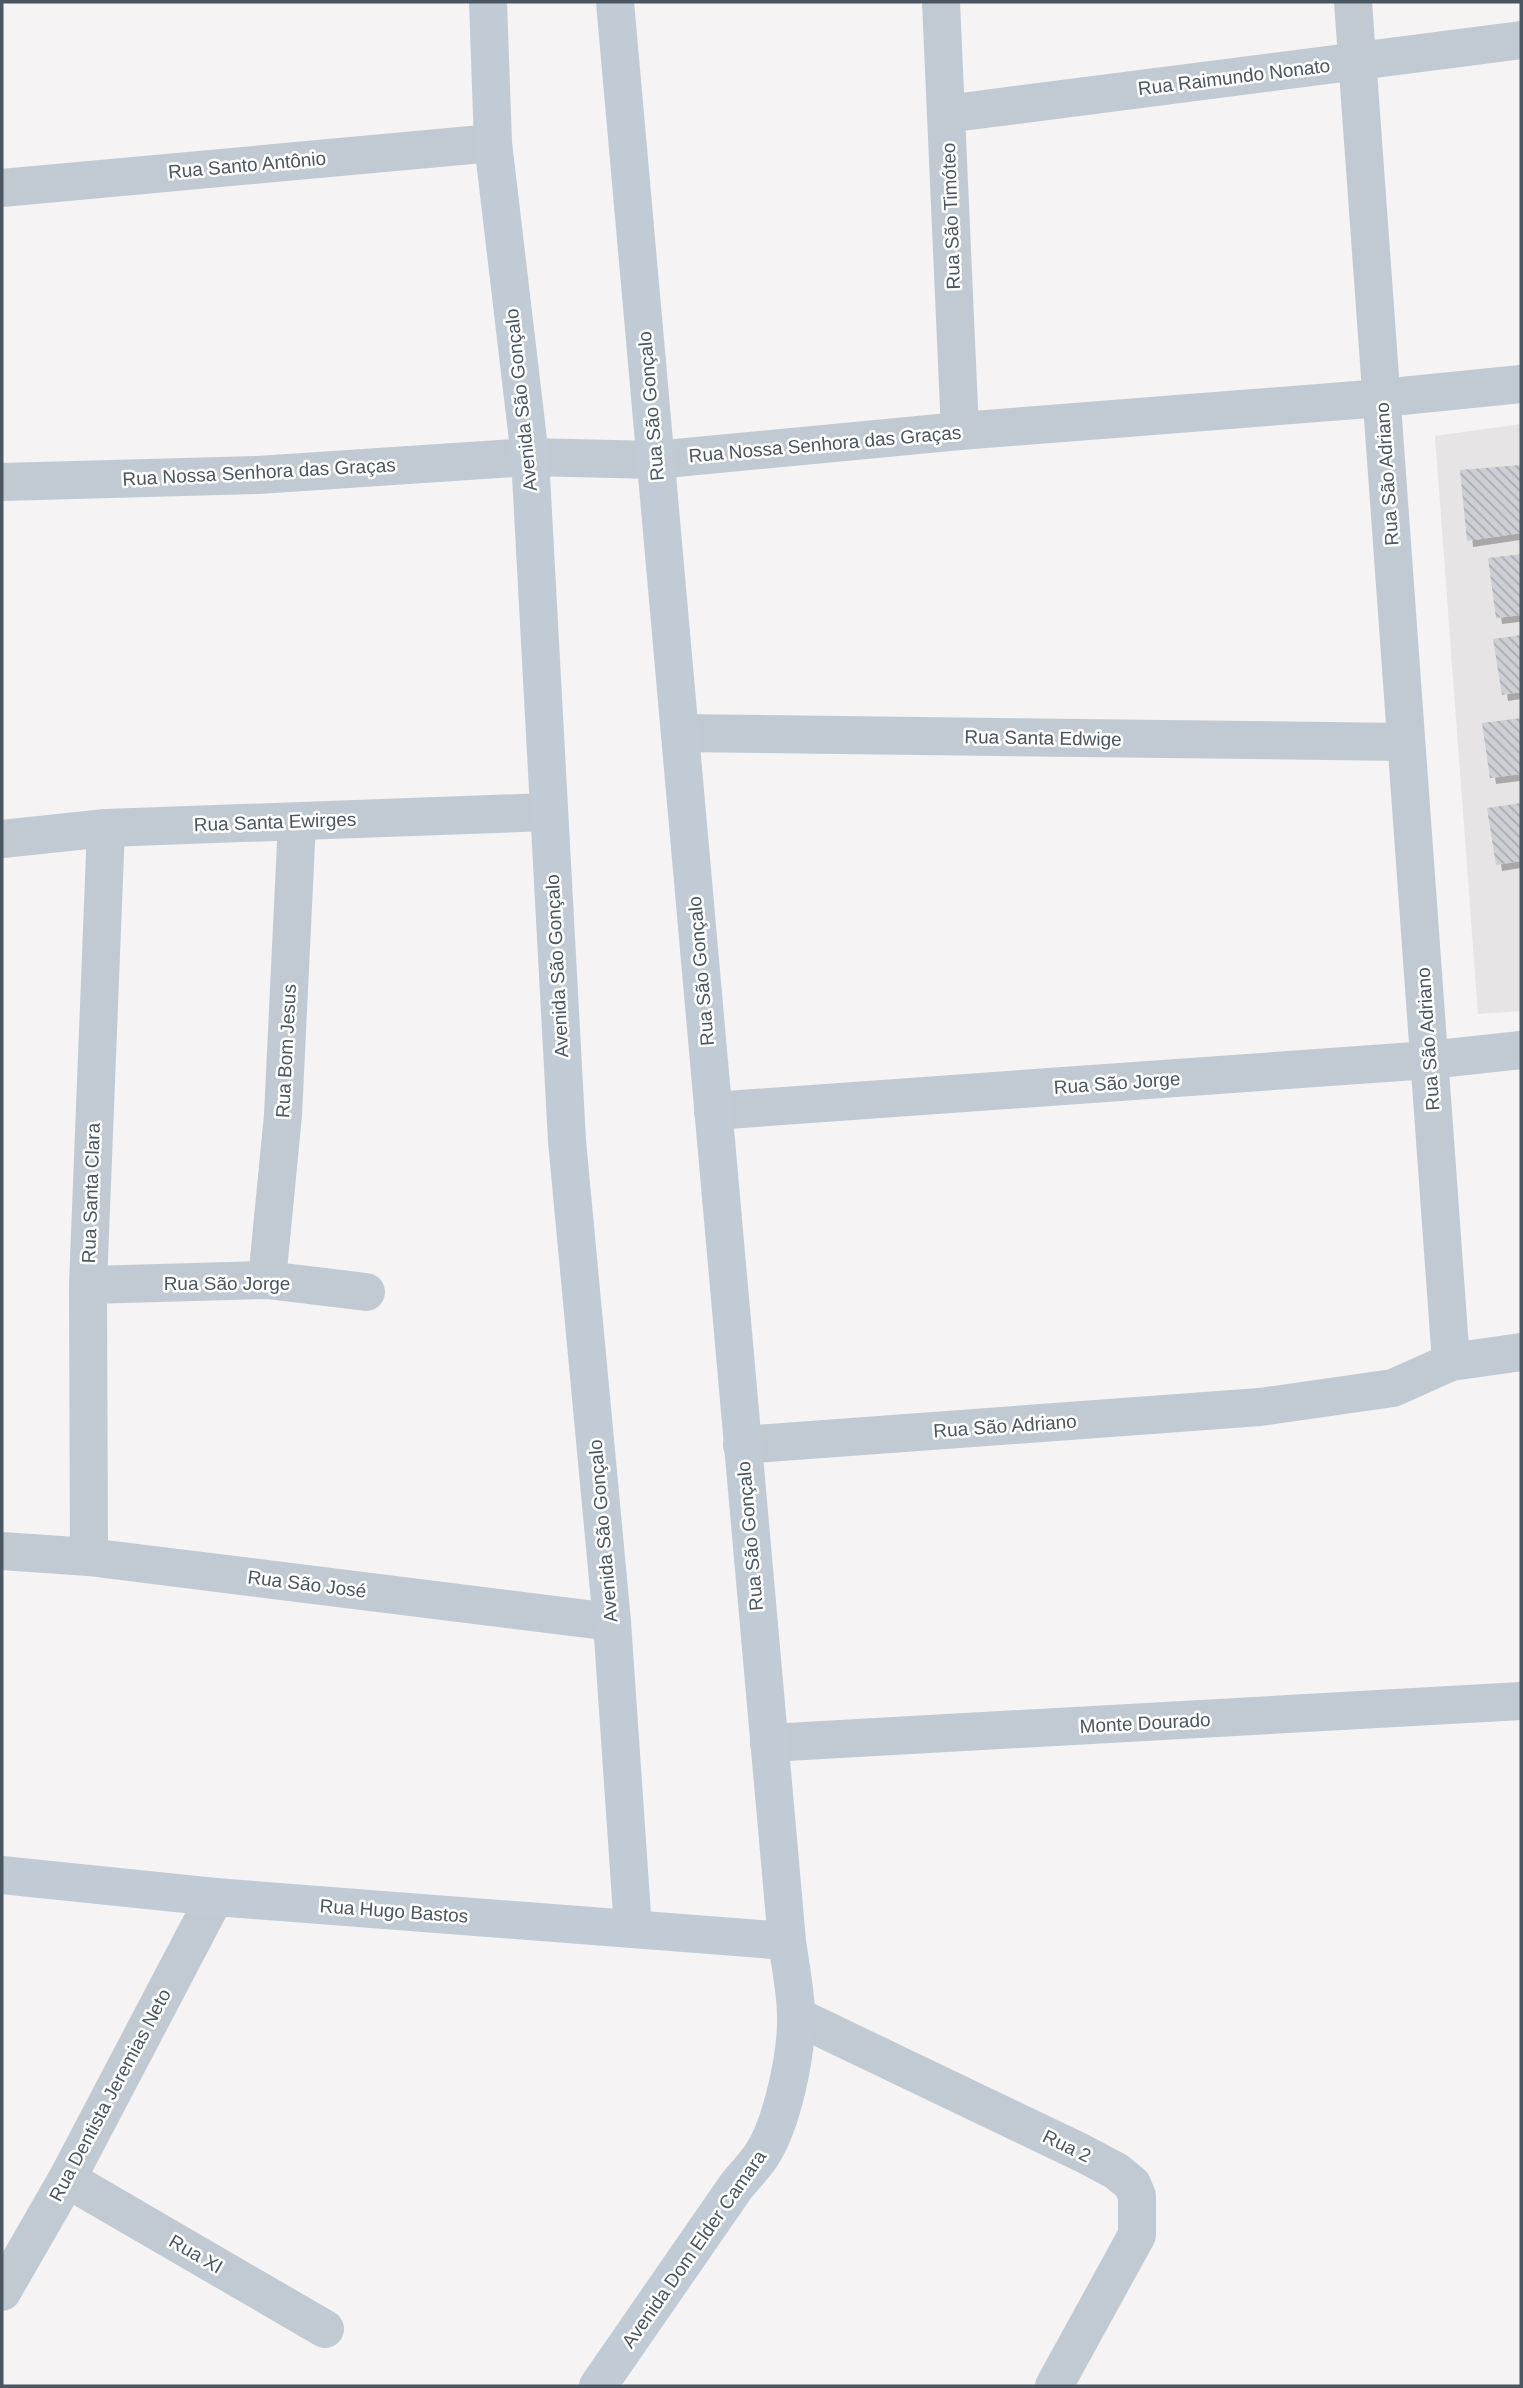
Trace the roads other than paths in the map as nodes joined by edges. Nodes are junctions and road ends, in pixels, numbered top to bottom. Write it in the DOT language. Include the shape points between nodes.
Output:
graph roads {
  1 [pos="488,2"];
  2 [pos="615,2"];
  3 [pos="941,2"];
  4 [pos="1353,2"];
  5 [pos="1521,40"];
  6 [pos="1358,61"];
  7 [pos="946,114"];
  8 [pos="493,143"];
  9 [pos="2,188"];
  10 [pos="1521,384"];
  11 [pos="1382,398"];
  12 [pos="960,431"];
  13 [pos="530,457"];
  14 [pos="655,460"];
  15 [pos="2,482"];
  16 [pos="680,733"];
  17 [pos="1406,742"];
  18 [pos="548,812"];
  19 [pos="297,822"];
  20 [pos="106,828"];
  21 [pos="2,839"];
  22 [pos="1521,1050"];
  23 [pos="1429,1060"];
  24 [pos="713,1111"];
  25 [pos="267,1280"];
  26 [pos="88,1284"];
  27 [pos="366,1292"];
  28 [pos="1521,1352"];
  29 [pos="1451,1362"];
  30 [pos="742,1444"];
  31 [pos="2,1551"];
  32 [pos="89,1558"];
  33 [pos="612,1622"];
  34 [pos="1521,1701"];
  35 [pos="769,1743"];
  36 [pos="2,1875"];
  37 [pos="215,1897"];
  38 [pos="633,1930"];
  39 [pos="787,1941"];
  40 [pos="796,2016"];
  41 [pos="67,2179"];
  42 [pos="2,2292"];
  43 [pos="325,2329"];
  44 [pos="598,2386"];
  45 [pos="1054,2386"];
  1 -- 8 [label="street, Avenida São Gonçalo"];
  2 -- 14 [label="street, Rua São Gonçalo"];
  3 -- 7 [label="street, Rua São Timóteo"];
  4 -- 6 [label="street, Rua São Adriano"];
  5 -- 6 [label="street, Rua Raimundo Nonato"];
  6 -- 7 [label="street, Rua Raimundo Nonato"];
  6 -- 11 [label="street, Rua São Adriano"];
  7 -- 12 [label="street, Rua São Timóteo"];
  8 -- 9 [label="street, Rua Santo Antônio"];
  8 -- 13 [label="street, Avenida São Gonçalo"];
  10 -- 11 [label="street, Rua Nossa Senhora das Graças"];
  11 -- 12 [label="street, Rua Nossa Senhora das Graças"];
  11 -- 17 [label="street, Rua São Adriano"];
  12 -- 14 [label="street, Rua Nossa Senhora das Graças"];
  13 -- 14 [label="street, Rua Nossa Senhora das Graças"];
  13 -- 15 [label="street, Rua Nossa Senhora das Graças" via="258,475"];
  13 -- 18 [label="street, Avenida São Gonçalo"];
  14 -- 16 [label="street, Rua São Gonçalo"];
  16 -- 17 [label="street, Rua Santa Edwige"];
  16 -- 24 [label="street, Rua São Gonçalo"];
  17 -- 23 [label="street, Rua São Adriano"];
  18 -- 19 [label="street, Rua Santa Ewirges"];
  18 -- 33 [label="street, Avenida São Gonçalo" via="567,1141"];
  19 -- 20 [label="street, Rua Santa Ewirges"];
  19 -- 25 [label="street, Rua Bom Jesus" via="283,1115"];
  20 -- 21 [label="street, Rua Santa Ewirges"];
  20 -- 26 [label="street, Rua Santa Clara"];
  22 -- 23 [label="street, Rua São Jorge"];
  23 -- 24 [label="street, Rua São Jorge"];
  23 -- 29 [label="street, Rua São Adriano"];
  24 -- 30 [label="street, Rua São Gonçalo"];
  25 -- 26 [label="street, Rua São Jorge"];
  25 -- 27 [label="street, Rua São Jorge"];
  26 -- 32 [label="street, Rua Santa Clara"];
  28 -- 29 [label="street"];
  29 -- 30 [label="street, Rua São Adriano" via="1393,1388 1260,1407"];
  30 -- 35 [label="street, Rua São Gonçalo"];
  31 -- 32 [label="street, Rua São José"];
  32 -- 33 [label="street, Rua São José"];
  33 -- 38 [label="street, Avenida São Gonçalo"];
  34 -- 35 [label="street, Monte Dourado"];
  35 -- 39 [label="street, Rua São Gonçalo"];
  36 -- 37 [label="street, Rua Hugo Bastos"];
  37 -- 38 [label="street, Rua Hugo Bastos"];
  37 -- 41 [label="street, Rua Dentista Jeremias Neto"];
  38 -- 39 [label="street, Rua Hugo Bastos"];
  39 -- 40 [label="street, Avenida Dom Elder Camara"];
  40 -- 44 [label="street, Avenida Dom Elder Camara" via="787,2086 762,2154"];
  40 -- 45 [label="street, Rua 2" via="1082,2153 1132,2184 1137,2196 1137,2235"];
  41 -- 42 [label="street, Rua Dentista Jeremias Neto"];
  41 -- 43 [label="street, Rua XI"];
}
